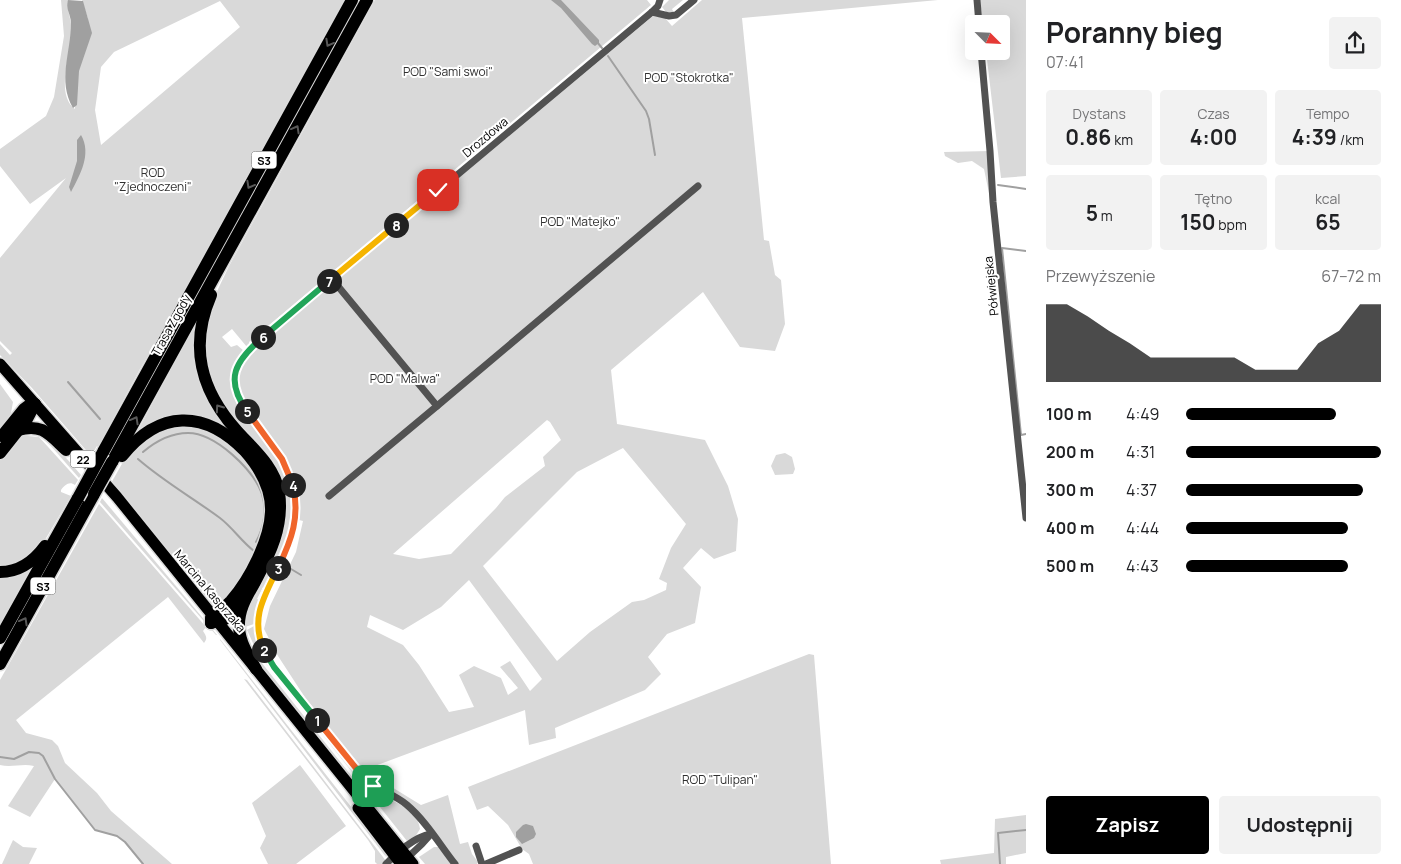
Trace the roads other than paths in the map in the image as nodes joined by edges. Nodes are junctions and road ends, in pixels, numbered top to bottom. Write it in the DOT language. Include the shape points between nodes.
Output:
graph roads {
  1 [pos="352,0"];
  2 [pos="367,0"];
  3 [pos="660,0"];
  4 [pos="694,0"];
  5 [pos="977,0"];
  6 [pos="652,12"];
  7 [pos="978,15"];
  8 [pos="982,60"];
  9 [pos="698,186"];
  10 [pos="238,233"];
  11 [pos="332,279"];
  12 [pos="0,364"];
  13 [pos="0,372"];
  14 [pos="29,404"];
  15 [pos="438,406"];
  16 [pos="15,426"];
  17 [pos="0,439"];
  18 [pos="66,450"];
  19 [pos="0,453"];
  20 [pos="113,464"];
  21 [pos="329,496"];
  22 [pos="1026,518"];
  23 [pos="65,520"];
  24 [pos="0,572"];
  25 [pos="243,602"];
  26 [pos="214,620"];
  27 [pos="0,638"];
  28 [pos="0,664"];
  29 [pos="256,670"];
  30 [pos="431,834"];
  31 [pos="476,846"];
  32 [pos="520,850"];
  33 [pos="402,860"];
  34 [pos="386,864"];
  35 [pos="455,864"];
  36 [pos="484,864"];
  1 -- 23 [label="highway, Trasa Zgody / S3, one-way, bridge"];
  10 -- 2 [label="highway, Trasa Zgody / S3, one-way"];
  3 -- 6 [label="street, Drozdowa"];
  4 -- 6 [label="street" via="676,15"];
  5 -- 7 [label="street"];
  6 -- 11 [label="street, Drozdowa"];
  8 -- 22 [label="street, Półwiejska"];
  9 -- 15 [label="street"];
  20 -- 10 [label="highway, Trasa Zgody / S3, one-way"];
  25 -- 10 [label="highway, one-way" via="276,537 280,516 279,491 266,463 211,396 200,366 199,353 208,302"];
  11 -- 15 [label="street"];
  11 -- 30 [label="street, Drozdowa" via="254,345 240,361 235,374 240,400 286,467 296,506 291,538 261,603 258,634 274,667 364,778 407,805"];
  12 -- 14 [label="main road, Marcina Kasprzaka / 22"];
  13 -- 14 [label="main road, Marcina Kasprzaka / 22"];
  14 -- 16 [label="highway"];
  14 -- 18 [label="main road, Marcina Kasprzaka / 22"];
  14 -- 26 [label="main road, Marcina Kasprzaka / 22" via="116,498"];
  15 -- 21 [label="street"];
  16 -- 17 [label="highway"];
  16 -- 18 [label="highway" via="42,429"];
  16 -- 19 [label="highway"];
  18 -- 26 [label="main road, Marcina Kasprzaka / 22"];
  20 -- 26 [label="highway" via="146,432 159,425 188,420 222,431 257,466 270,499 265,540 237,594"];
  28 -- 20 [label="highway, S3, one-way, bridge"];
  23 -- 24 [label="highway" via="33,560 17,570"];
  23 -- 27 [label="highway, Trasa Zgody / S3"];
  25 -- 26 [label="highway" via="231,615"];
  25 -- 29 [label="highway" via="240,636"];
  26 -- 29 [label="main road, Marcina Kasprzaka / 22"];
  26 -- 33 [label="main road, Marcina Kasprzaka / 22"];
  29 -- 33 [label="main road, Marcina Kasprzaka / 22"];
  30 -- 33 [label="street"];
  30 -- 35 [label="street"];
  31 -- 36 [label="street"];
  32 -- 36 [label="street"];
  33 -- 34 [label="street"];
}
